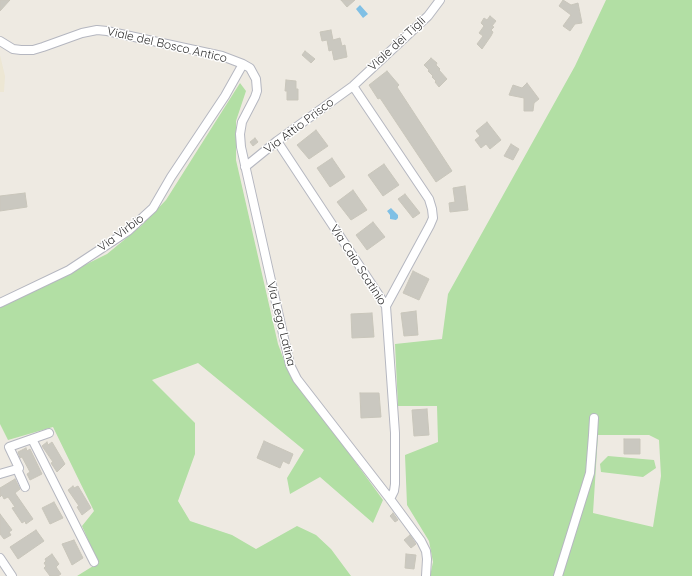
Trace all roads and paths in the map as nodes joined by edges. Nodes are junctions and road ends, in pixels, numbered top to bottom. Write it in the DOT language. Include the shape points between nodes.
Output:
graph roads {
  1 [pos="440,0"];
  2 [pos="0,40"];
  3 [pos="244,64"];
  4 [pos="353,86"];
  5 [pos="277,141"];
  6 [pos="246,167"];
  7 [pos="0,303"];
  8 [pos="386,306"];
  9 [pos="594,418"];
  10 [pos="49,433"];
  11 [pos="32,439"];
  12 [pos="17,469"];
  13 [pos="0,474"];
  14 [pos="25,487"];
  15 [pos="390,499"];
  16 [pos="0,558"];
  17 [pos="94,562"];
  18 [pos="12,576"];
  19 [pos="426,576"];
  20 [pos="558,576"];
  1 -- 4 [label="street, Viale dei Tigli" via="428,16"];
  2 -- 3 [label="street, Viale del Bosco Antico" via="13,49 33,50 97,30 222,56"];
  3 -- 6 [label="street, Via Lega Latina" via="252,72 257,85 256,95 244,117 240,131"];
  3 -- 7 [label="street, Via Virbio" via="153,208 128,231 69,270"];
  4 -- 5 [label="street, Via Attio Prisco"];
  4 -- 8 [label="street" via="429,199 432,209 433,218 430,225"];
  5 -- 6 [label="street, Via Attio Prisco"];
  5 -- 8 [label="street, Via Caio Scatinio"];
  6 -- 15 [label="street, Via Lega Latina" via="291,368"];
  8 -- 15 [label="street, Via Caio Scatinio" via="395,433 394,488"];
  9 -- 20 [label="street" via="590,473"];
  10 -- 11 [label="street"];
  11 -- 12 [label="street" via="9,447 19,468"];
  11 -- 17 [label="street"];
  12 -- 13 [label="street"];
  12 -- 14 [label="street"];
  15 -- 19 [label="street, Via Lega Latina" via="424,548 428,562"];
  16 -- 18 [label="street"];
}
